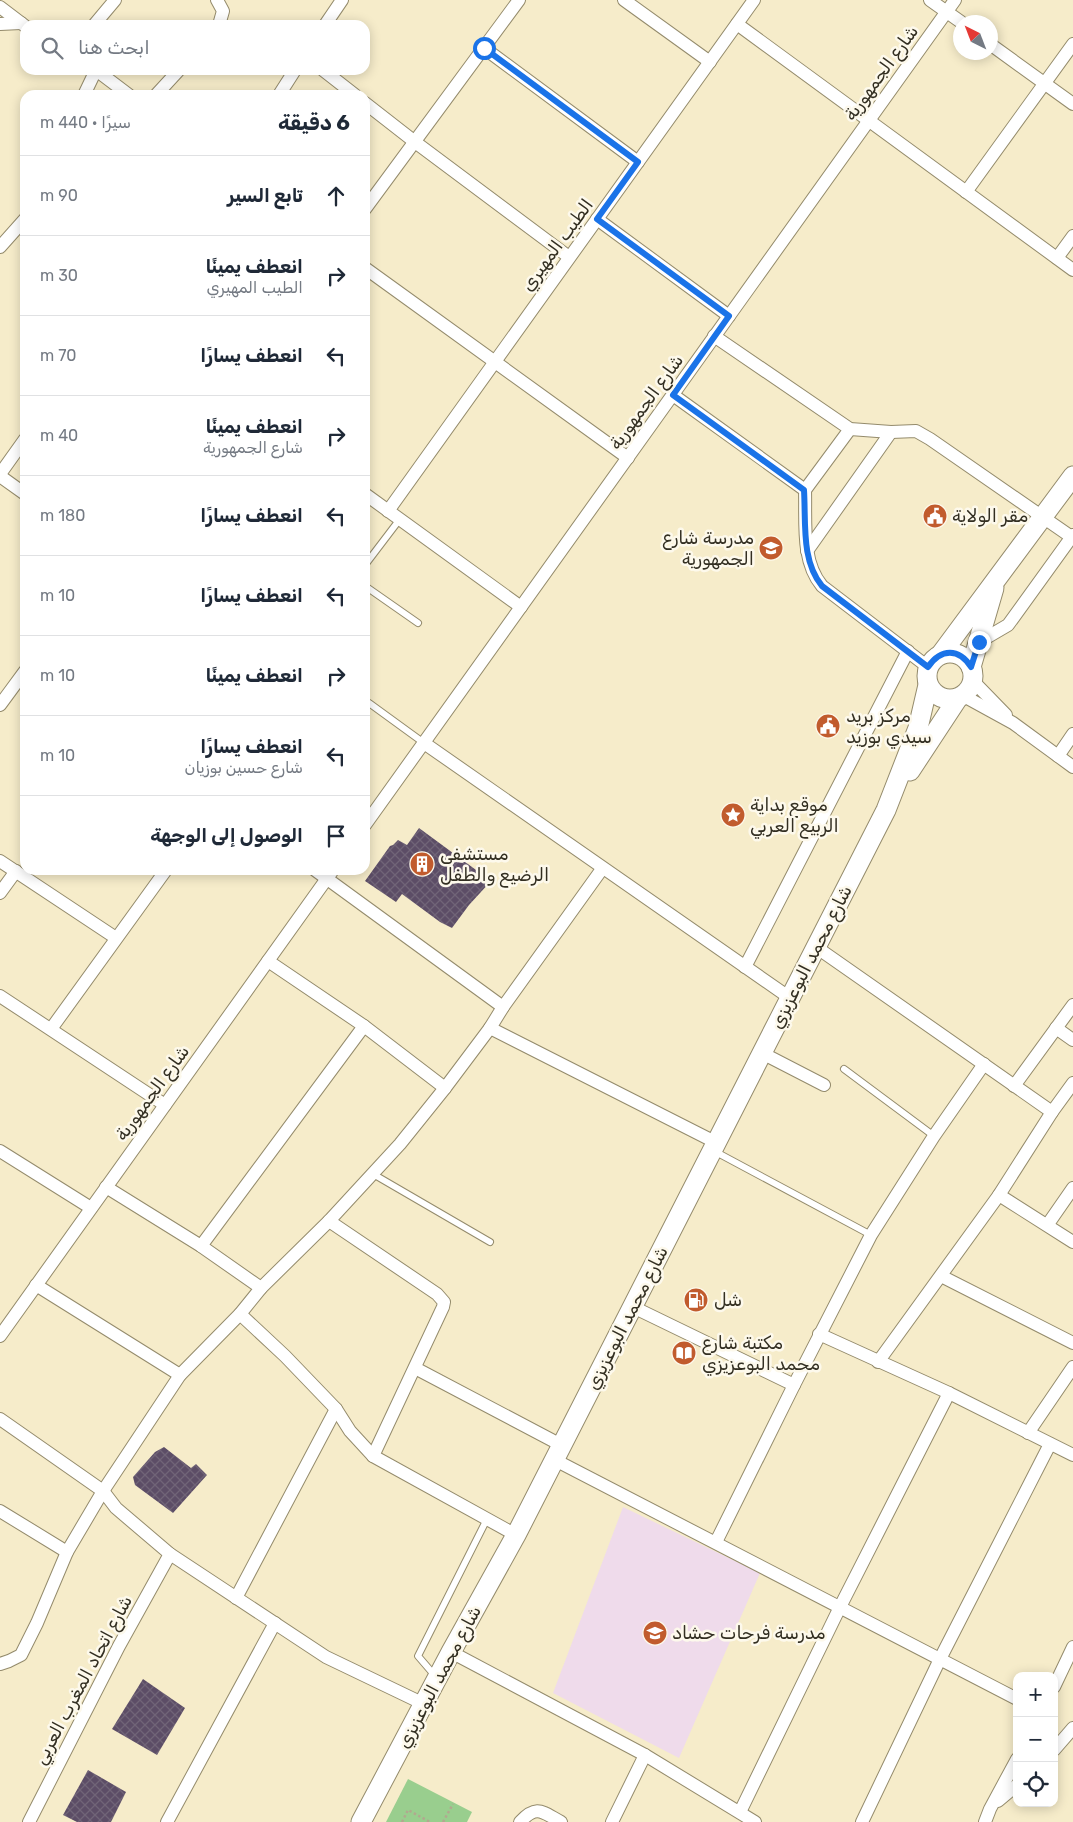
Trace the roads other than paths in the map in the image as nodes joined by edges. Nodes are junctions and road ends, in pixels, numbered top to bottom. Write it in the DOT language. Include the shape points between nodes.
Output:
graph roads {
  1 [pos="115,0"];
  2 [pos="217,0"];
  3 [pos="342,0"];
  4 [pos="519,0"];
  5 [pos="624,0"];
  6 [pos="754,0"];
  7 [pos="930,0"];
  8 [pos="955,0"];
  9 [pos="0,7"];
  10 [pos="947,12"];
  11 [pos="953,16"];
  12 [pos="98,20"];
  13 [pos="220,20"];
  14 [pos="328,20"];
  15 [pos="20,22"];
  16 [pos="0,24"];
  17 [pos="20,24"];
  18 [pos="736,24"];
  19 [pos="1073,44"];
  20 [pos="484,48"];
  21 [pos="998,50"];
  22 [pos="710,62"];
  23 [pos="94,75"];
  24 [pos="103,75"];
  25 [pos="174,75"];
  26 [pos="292,75"];
  27 [pos="330,75"];
  28 [pos="1044,83"];
  29 [pos="86,90"];
  30 [pos="122,90"];
  31 [pos="161,90"];
  32 [pos="282,90"];
  33 [pos="349,90"];
  34 [pos="1073,104"];
  35 [pos="370,107"];
  36 [pos="869,121"];
  37 [pos="415,142"];
  38 [pos="638,162"];
  39 [pos="966,192"];
  40 [pos="370,202"];
  41 [pos="597,219"];
  42 [pos="20,225"];
  43 [pos="1073,236"];
  44 [pos="0,247"];
  45 [pos="569,258"];
  46 [pos="1057,258"];
  47 [pos="1073,270"];
  48 [pos="370,272"];
  49 [pos="729,316"];
  50 [pos="714,336"];
  51 [pos="495,362"];
  52 [pos="673,395"];
  53 [pos="850,429"];
  54 [pos="891,432"];
  55 [pos="20,446"];
  56 [pos="628,458"];
  57 [pos="0,475"];
  58 [pos="1073,476"];
  59 [pos="20,490"];
  60 [pos="804,490"];
  61 [pos="370,497"];
  62 [pos="388,510"];
  63 [pos="1043,517"];
  64 [pos="400,519"];
  65 [pos="1072,536"];
  66 [pos="807,551"];
  67 [pos="370,558"];
  68 [pos="997,577"];
  69 [pos="370,590"];
  70 [pos="521,607"];
  71 [pos="418,624"];
  72 [pos="979,642"];
  73 [pos="908,651"];
  74 [pos="932,669"];
  75 [pos="972,673"];
  76 [pos="20,678"];
  77 [pos="960,696"];
  78 [pos="370,704"];
  79 [pos="0,705"];
  80 [pos="1013,723"];
  81 [pos="1073,734"];
  82 [pos="424,743"];
  83 [pos="1058,756"];
  84 [pos="1073,767"];
  85 [pos="886,810"];
  86 [pos="370,818"];
  87 [pos="0,861"];
  88 [pos="602,869"];
  89 [pos="16,871"];
  90 [pos="20,872"];
  91 [pos="34,875"];
  92 [pos="162,875"];
  93 [pos="329,875"];
  94 [pos="331,875"];
  95 [pos="0,893"];
  96 [pos="116,938"];
  97 [pos="816,947"];
  98 [pos="268,961"];
  99 [pos="745,967"];
  100 [pos="0,996"];
  101 [pos="790,998"];
  102 [pos="1073,1005"];
  103 [pos="503,1007"];
  104 [pos="364,1026"];
  105 [pos="490,1028"];
  106 [pos="1056,1028"];
  107 [pos="51,1029"];
  108 [pos="1073,1040"];
  109 [pos="762,1053"];
  110 [pos="984,1064"];
  111 [pos="844,1069"];
  112 [pos="1073,1083"];
  113 [pos="824,1086"];
  114 [pos="1014,1086"];
  115 [pos="445,1088"];
  116 [pos="165,1105"];
  117 [pos="1052,1112"];
  118 [pos="934,1136"];
  119 [pos="715,1146"];
  120 [pos="0,1152"];
  121 [pos="373,1174"];
  122 [pos="106,1187"];
  123 [pos="1073,1188"];
  124 [pos="999,1195"];
  125 [pos="91,1208"];
  126 [pos="329,1221"];
  127 [pos="1048,1224"];
  128 [pos="871,1235"];
  129 [pos="490,1242"];
  130 [pos="1073,1242"];
  131 [pos="201,1246"];
  132 [pos="941,1276"];
  133 [pos="36,1285"];
  134 [pos="261,1288"];
  135 [pos="633,1307"];
  136 [pos="240,1314"];
  137 [pos="819,1334"];
  138 [pos="0,1336"];
  139 [pos="1073,1343"];
  140 [pos="878,1362"];
  141 [pos="1073,1367"];
  142 [pos="415,1368"];
  143 [pos="180,1375"];
  144 [pos="794,1384"];
  145 [pos="949,1393"];
  146 [pos="336,1409"];
  147 [pos="0,1419"];
  148 [pos="1028,1432"];
  149 [pos="1050,1444"];
  150 [pos="559,1453"];
  151 [pos="1073,1455"];
  152 [pos="373,1456"];
  153 [pos="103,1490"];
  154 [pos="0,1510"];
  155 [pos="487,1519"];
  156 [pos="516,1535"];
  157 [pos="716,1542"];
  158 [pos="67,1552"];
  159 [pos="170,1554"];
  160 [pos="236,1598"];
  161 [pos="840,1607"];
  162 [pos="275,1623"];
  163 [pos="1073,1647"];
  164 [pos="451,1652"];
  165 [pos="940,1660"];
  166 [pos="0,1664"];
  167 [pos="438,1679"];
  168 [pos="1058,1679"];
  169 [pos="1013,1697"];
  170 [pos="424,1704"];
  171 [pos="1073,1728"];
  172 [pos="1058,1745"];
  173 [pos="645,1755"];
  174 [pos="1015,1762"];
  175 [pos="1013,1788"];
  176 [pos="990,1809"];
  177 [pos="740,1812"];
  178 [pos="30,1822"];
  179 [pos="167,1822"];
  180 [pos="361,1822"];
  181 [pos="520,1822"];
  182 [pos="561,1822"];
  183 [pos="612,1822"];
  184 [pos="755,1822"];
  185 [pos="862,1822"];
  186 [pos="985,1822"];
  1 -- 12 [label="street"];
  2 -- 13 [label="street" via="223,11"];
  3 -- 14 [label="street"];
  4 -- 20 [label="street"];
  5 -- 22 [label="street"];
  6 -- 18 [label="street, الطيب المهيري"];
  7 -- 10 [label="street"];
  8 -- 10 [label="street, شارع الجمهورية"];
  9 -- 15 [label="street"];
  10 -- 11 [label="street"];
  10 -- 36 [label="street, شارع الجمهورية"];
  16 -- 17 [label="street"];
  18 -- 22 [label="street, الطيب المهيري"];
  18 -- 36 [label="street"];
  19 -- 28 [label="street"];
  20 -- 37 [label="street"];
  20 -- 38 [label="street"];
  21 -- 28 [label="street"];
  22 -- 38 [label="street, الطيب المهيري"];
  23 -- 29 [label="street"];
  24 -- 30 [label="street"];
  25 -- 31 [label="street"];
  26 -- 32 [label="street"];
  27 -- 33 [label="street"];
  28 -- 34 [label="street"];
  28 -- 39 [label="street"];
  35 -- 37 [label="street"];
  36 -- 39 [label="street"];
  36 -- 49 [label="street, شارع الجمهورية"];
  37 -- 40 [label="street"];
  37 -- 45 [label="street"];
  38 -- 41 [label="street, الطيب المهيري"];
  39 -- 46 [label="street"];
  41 -- 45 [label="street, الطيب المهيري"];
  41 -- 49 [label="street"];
  42 -- 44 [label="street"];
  43 -- 46 [label="street"];
  45 -- 51 [label="street, الطيب المهيري"];
  46 -- 47 [label="street"];
  48 -- 51 [label="street"];
  49 -- 50 [label="street, شارع الجمهورية"];
  50 -- 52 [label="street, شارع الجمهورية"];
  50 -- 53 [label="street"];
  51 -- 56 [label="street"];
  51 -- 62 [label="street, الطيب المهيري"];
  52 -- 56 [label="street, شارع الجمهورية"];
  52 -- 60 [label="street"];
  53 -- 54 [label="street"];
  53 -- 60 [label="street"];
  54 -- 63 [label="street" via="916,431"];
  54 -- 66 [label="street"];
  55 -- 57 [label="street"];
  56 -- 70 [label="street, شارع الجمهورية"];
  57 -- 59 [label="street"];
  58 -- 63 [label="main road"];
  60 -- 66 [label="street"];
  61 -- 62 [label="street"];
  62 -- 64 [label="street"];
  63 -- 65 [label="street"];
  63 -- 68 [label="main road"];
  64 -- 67 [label="lane"];
  64 -- 70 [label="street"];
  65 -- 72 [label="street" via="1008,625"];
  66 -- 73 [label="street" via="814,576 822,586"];
  68 -- 72 [label="main road"];
  68 -- 74 [label="main road"];
  69 -- 71 [label="lane"];
  70 -- 82 [label="street, شارع الجمهورية"];
  72 -- 75 [label="main road"];
  73 -- 74 [label="street"];
  73 -- 99 [label="street"];
  74 -- 75 [label="main road" via="950,653 966,659"];
  74 -- 77 [label="main road" via="933,692 940,698"];
  74 -- 85 [label="main road, شارع محمد البوعزيزي" via="918,728"];
  75 -- 77 [label="main road" via="966,692"];
  75 -- 80 [label="street"];
  76 -- 79 [label="street"];
  77 -- 80 [label="street"];
  77 -- 85 [label="main road, شارع محمد البوعزيزي"];
  78 -- 82 [label="lane"];
  80 -- 83 [label="street"];
  81 -- 83 [label="street"];
  82 -- 86 [label="street, شارع الجمهورية"];
  82 -- 88 [label="street"];
  83 -- 84 [label="street"];
  85 -- 97 [label="main road, شارع محمد البوعزيزي"];
  87 -- 89 [label="street"];
  88 -- 99 [label="street"];
  88 -- 103 [label="street"];
  89 -- 90 [label="street"];
  89 -- 95 [label="street"];
  91 -- 96 [label="street"];
  92 -- 96 [label="street"];
  93 -- 98 [label="street, شارع الجمهورية"];
  94 -- 103 [label="street"];
  96 -- 107 [label="street"];
  97 -- 101 [label="main road, شارع محمد البوعزيزي"];
  97 -- 110 [label="street"];
  98 -- 104 [label="street"];
  98 -- 116 [label="street, شارع الجمهورية"];
  99 -- 101 [label="street"];
  100 -- 107 [label="street"];
  101 -- 109 [label="main road, شارع محمد البوعزيزي"];
  102 -- 106 [label="street"];
  103 -- 105 [label="street"];
  104 -- 115 [label="street"];
  104 -- 131 [label="street"];
  105 -- 115 [label="street"];
  105 -- 119 [label="street"];
  106 -- 108 [label="street"];
  106 -- 114 [label="street"];
  107 -- 116 [label="street"];
  109 -- 113 [label="street"];
  109 -- 119 [label="main road, شارع محمد البوعزيزي"];
  110 -- 114 [label="street"];
  110 -- 118 [label="street"];
  111 -- 118 [label="lane"];
  112 -- 117 [label="street"];
  114 -- 117 [label="street"];
  115 -- 121 [label="street"];
  116 -- 122 [label="street, شارع الجمهورية"];
  117 -- 124 [label="street"];
  118 -- 128 [label="street"];
  119 -- 128 [label="lane"];
  119 -- 135 [label="main road, شارع محمد البوعزيزي"];
  120 -- 125 [label="street"];
  121 -- 126 [label="street"];
  121 -- 129 [label="lane"];
  122 -- 125 [label="street, شارع الجمهورية"];
  122 -- 131 [label="street"];
  123 -- 127 [label="street"];
  124 -- 127 [label="street"];
  124 -- 132 [label="street"];
  125 -- 133 [label="street, شارع الجمهورية"];
  126 -- 134 [label="street"];
  126 -- 142 [label="street" via="444,1302"];
  127 -- 130 [label="street"];
  128 -- 137 [label="street"];
  131 -- 134 [label="street"];
  132 -- 139 [label="street"];
  132 -- 140 [label="street"];
  133 -- 138 [label="street, شارع الجمهورية"];
  133 -- 143 [label="street"];
  134 -- 136 [label="street"];
  135 -- 144 [label="street"];
  135 -- 150 [label="main road, شارع محمد البوعزيزي"];
  136 -- 143 [label="street"];
  136 -- 146 [label="street"];
  137 -- 140 [label="street"];
  137 -- 144 [label="street"];
  140 -- 145 [label="street"];
  141 -- 148 [label="street"];
  142 -- 150 [label="street"];
  142 -- 152 [label="street"];
  143 -- 153 [label="street"];
  144 -- 157 [label="street"];
  145 -- 148 [label="street"];
  145 -- 161 [label="street"];
  146 -- 152 [label="street" via="350,1431"];
  146 -- 160 [label="street"];
  147 -- 153 [label="street"];
  148 -- 149 [label="street"];
  149 -- 151 [label="street"];
  149 -- 165 [label="street"];
  150 -- 156 [label="main road, شارع محمد البوعزيزي"];
  150 -- 157 [label="street"];
  152 -- 155 [label="street"];
  153 -- 158 [label="street"];
  153 -- 159 [label="street" via="116,1508"];
  154 -- 158 [label="street"];
  155 -- 156 [label="street"];
  155 -- 167 [label="lane" via="418,1656"];
  156 -- 164 [label="main road, شارع محمد البوعزيزي"];
  157 -- 161 [label="street"];
  158 -- 166 [label="street" via="21,1655"];
  159 -- 160 [label="street"];
  159 -- 178 [label="street, شارع اتحاد المغرب العربي" via="119,1646"];
  160 -- 162 [label="street"];
  161 -- 165 [label="street"];
  161 -- 177 [label="street"];
  162 -- 170 [label="street" via="326,1657"];
  162 -- 179 [label="street"];
  163 -- 168 [label="street"];
  164 -- 167 [label="main road, شارع محمد البوعزيزي"];
  164 -- 173 [label="street"];
  165 -- 169 [label="street"];
  165 -- 185 [label="street"];
  167 -- 170 [label="main road, شارع محمد البوعزيزي"];
  170 -- 180 [label="main road, شارع محمد البوعزيزي"];
  171 -- 172 [label="street"];
  173 -- 177 [label="street"];
  173 -- 183 [label="street"];
  174 -- 176 [label="street"];
  175 -- 176 [label="street"];
  176 -- 186 [label="street"];
  177 -- 184 [label="street"];
  181 -- 182 [label="street" via="528,1813 538,1811"];
}
